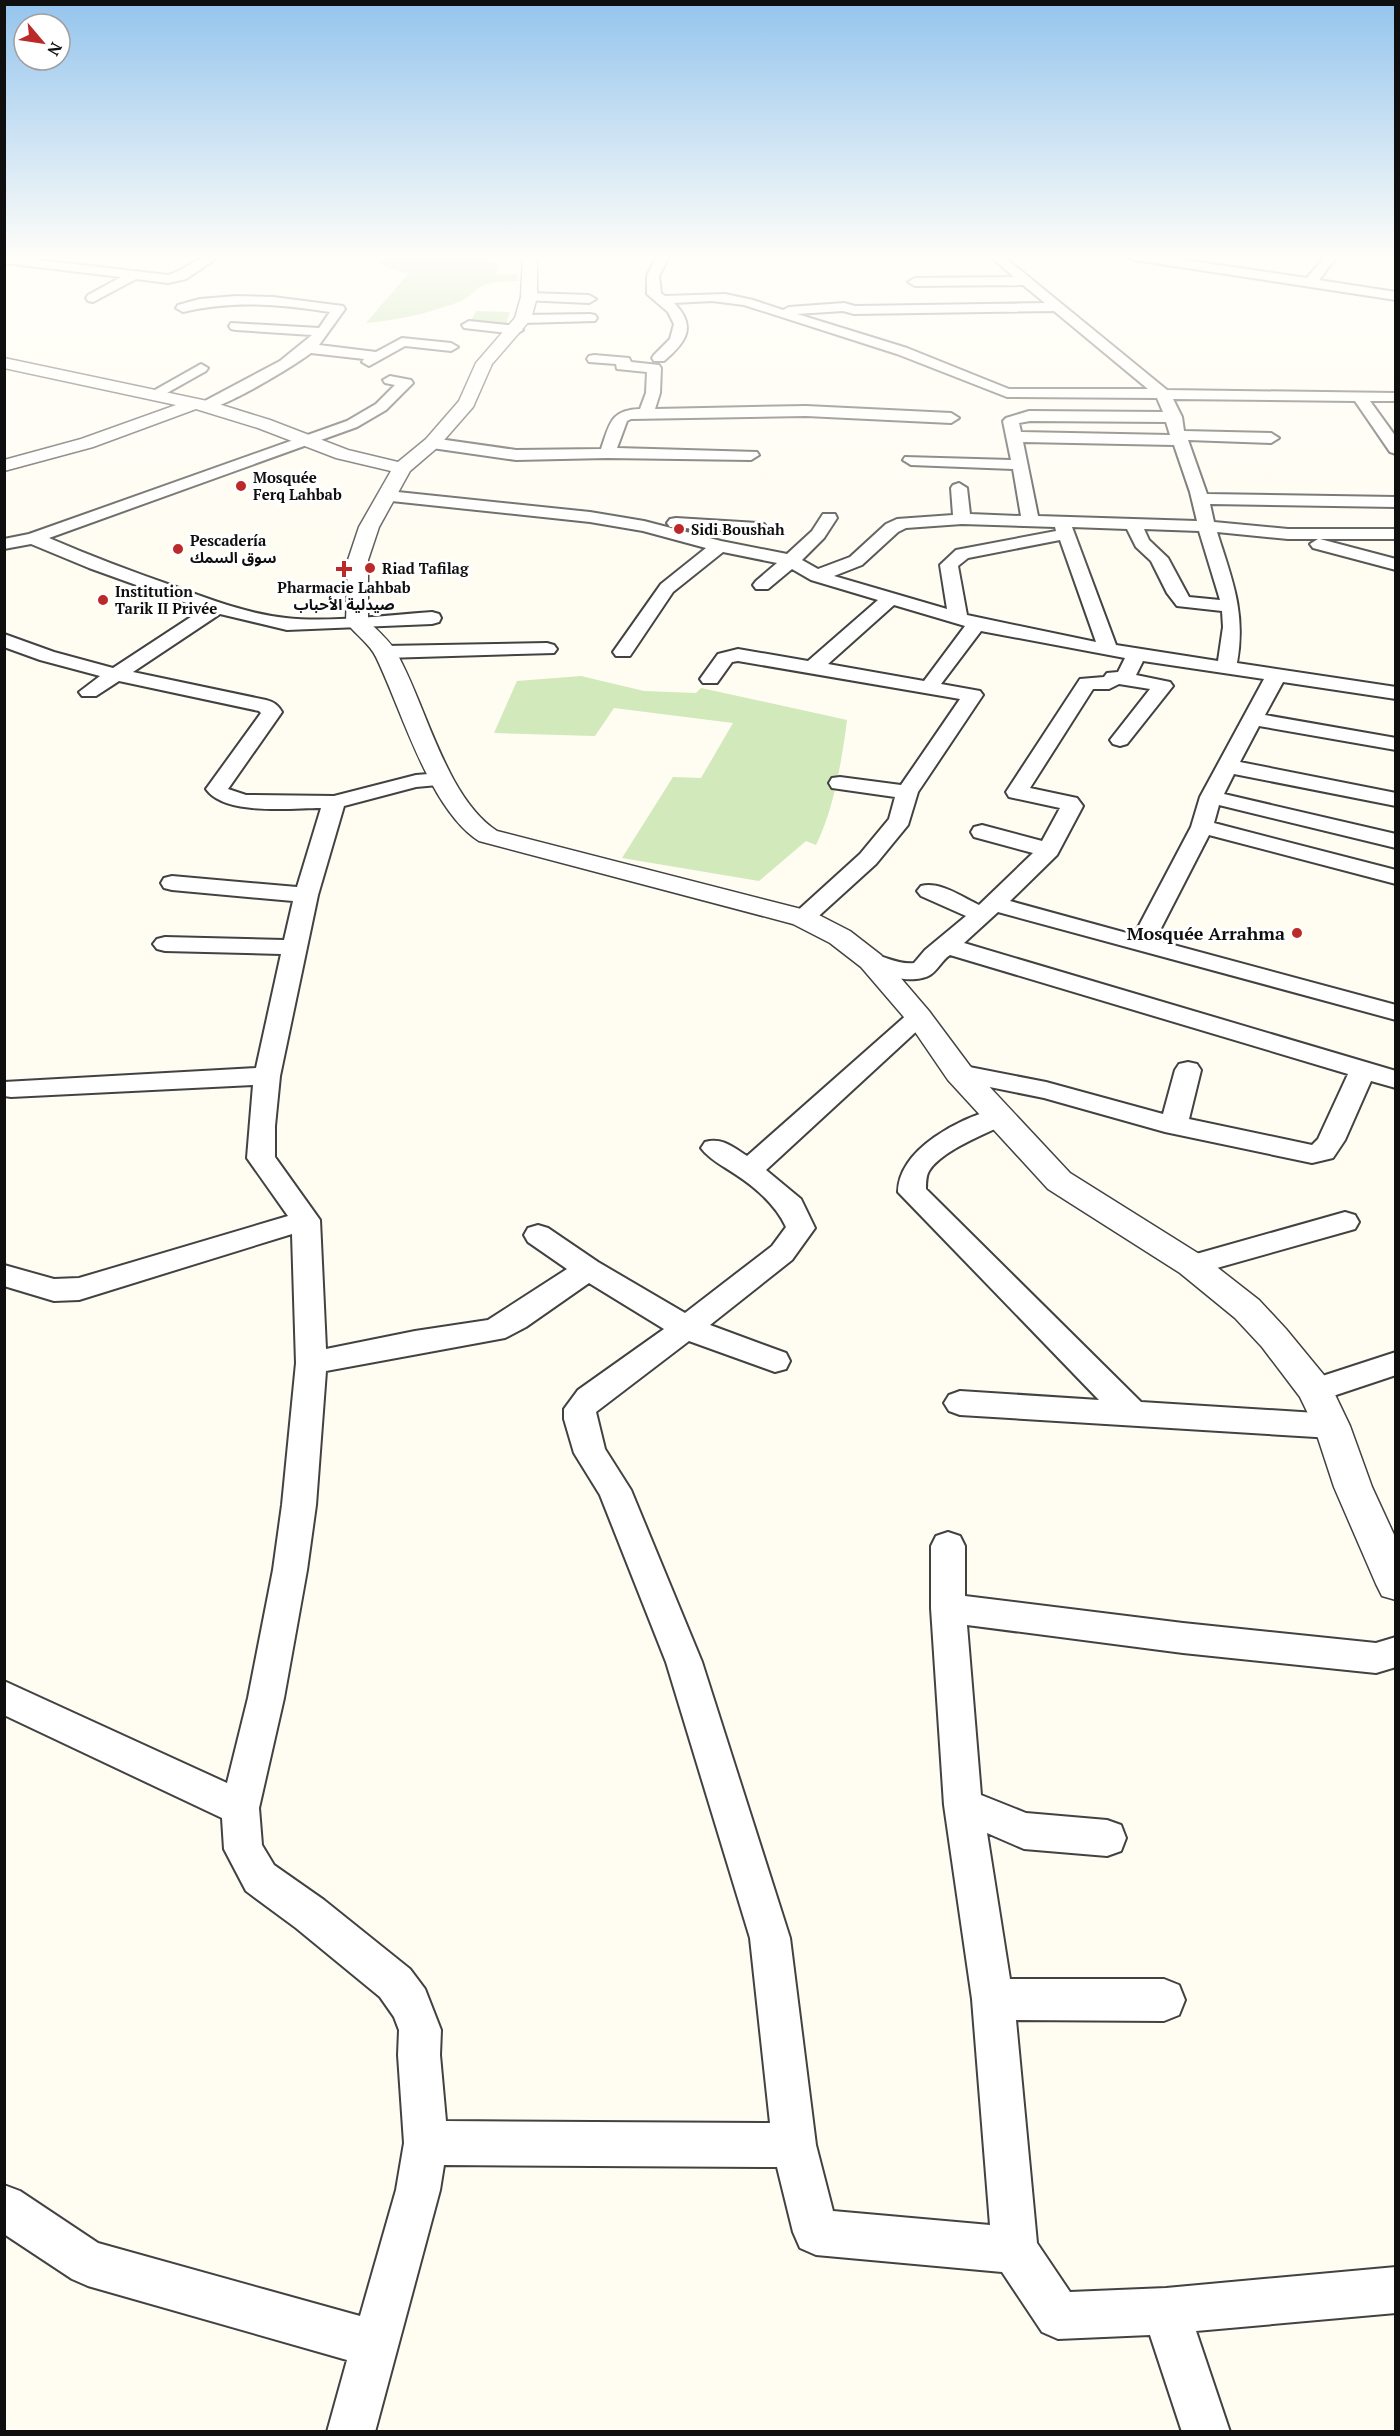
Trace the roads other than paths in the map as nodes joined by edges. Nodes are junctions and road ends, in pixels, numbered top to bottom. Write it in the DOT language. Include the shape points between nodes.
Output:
graph roads {
  1 [pos="35,370"];
  2 [pos="198,370"];
  3 [pos="272,370"];
  4 [pos="481,370"];
  5 [pos="654,370"];
  6 [pos="946,370"];
  7 [pos="1134,370"];
  8 [pos="390,380"];
  9 [pos="1163,394"];
  10 [pos="153,395"];
  11 [pos="1360,397"];
  12 [pos="1395,397"];
  13 [pos="810,399"];
  14 [pos="200,405"];
  15 [pos="781,413"];
  16 [pos="646,414"];
  17 [pos="1174,417"];
  18 [pos="951,418"];
  19 [pos="1016,437"];
  20 [pos="1271,438"];
  21 [pos="308,441"];
  22 [pos="432,443"];
  23 [pos="1182,443"];
  24 [pos="1395,449"];
  25 [pos="607,453"];
  26 [pos="569,455"];
  27 [pos="751,455"];
  28 [pos="1129,455"];
  29 [pos="911,460"];
  30 [pos="1020,465"];
  31 [pos="4,466"];
  32 [pos="402,468"];
  33 [pos="559,472"];
  34 [pos="959,488"];
  35 [pos="388,496"];
  36 [pos="1202,499"];
  37 [pos="1395,502"];
  38 [pos="829,518"];
  39 [pos="962,519"];
  40 [pos="1031,521"];
  41 [pos="1133,524"];
  42 [pos="644,526"];
  43 [pos="1206,526"];
  44 [pos="758,528"];
  45 [pos="1063,528"];
  46 [pos="1288,534"];
  47 [pos="1395,534"];
  48 [pos="33,538"];
  49 [pos="4,544"];
  50 [pos="719,546"];
  51 [pos="789,560"];
  52 [pos="1395,565"];
  53 [pos="817,576"];
  54 [pos="762,585"];
  55 [pos="890,599"];
  56 [pos="1231,606"];
  57 [pos="217,608"];
  58 [pos="432,618"];
  59 [pos="357,622"];
  60 [pos="967,622"];
  61 [pos="4,640"];
  62 [pos="547,649"];
  63 [pos="1108,650"];
  64 [pos="385,652"];
  65 [pos="623,652"];
  66 [pos="1136,654"];
  67 [pos="1227,667"];
  68 [pos="812,668"];
  69 [pos="115,674"];
  70 [pos="1277,674"];
  71 [pos="710,679"];
  72 [pos="1125,679"];
  73 [pos="929,687"];
  74 [pos="88,692"];
  75 [pos="1395,693"];
  76 [pos="1252,719"];
  77 [pos="1120,740"];
  78 [pos="1395,744"];
  79 [pos="1228,766"];
  80 [pos="441,779"];
  81 [pos="840,783"];
  82 [pos="907,792"];
  83 [pos="1211,797"];
  84 [pos="1395,800"];
  85 [pos="334,802"];
  86 [pos="1202,827"];
  87 [pos="982,832"];
  88 [pos="1395,841"];
  89 [pos="1050,850"];
  90 [pos="1395,877"];
  91 [pos="172,883"];
  92 [pos="929,891"];
  93 [pos="306,895"];
  94 [pos="988,909"];
  95 [pos="803,918"];
  96 [pos="165,944"];
  97 [pos="1141,945"];
  98 [pos="295,946"];
  99 [pos="947,946"];
  100 [pos="871,961"];
  101 [pos="1395,1013"];
  102 [pos="919,1017"];
  103 [pos="1188,1070"];
  104 [pos="1363,1071"];
  105 [pos="959,1073"];
  106 [pos="267,1076"];
  107 [pos="1395,1080"];
  108 [pos="11,1089"];
  109 [pos="998,1117"];
  110 [pos="1174,1124"];
  111 [pos="715,1148"];
  112 [pos="749,1170"];
  113 [pos="306,1220"];
  114 [pos="1345,1222"];
  115 [pos="538,1235"];
  116 [pos="1192,1265"];
  117 [pos="588,1269"];
  118 [pos="4,1275"];
  119 [pos="686,1328"];
  120 [pos="775,1361"];
  121 [pos="311,1363"];
  122 [pos="1395,1363"];
  123 [pos="1315,1390"];
  124 [pos="960,1403"];
  125 [pos="1131,1412"];
  126 [pos="1332,1426"];
  127 [pos="948,1546"];
  128 [pos="1394,1575"];
  129 [pos="948,1608"];
  130 [pos="1395,1652"];
  131 [pos="4,1697"];
  132 [pos="963,1806"];
  133 [pos="240,1808"];
  134 [pos="1107,1838"];
  135 [pos="993,1999"];
  136 [pos="1164,2000"];
  137 [pos="426,2143"];
  138 [pos="794,2145"];
  139 [pos="4,2207"];
  140 [pos="1015,2250"];
  141 [pos="1395,2290"];
  142 [pos="1166,2311"];
  143 [pos="375,2344"];
  144 [pos="351,2432"];
  145 [pos="1206,2432"];
  1 -- 10 [label="street"];
  2 -- 10 [label="street"];
  3 -- 14 [label="street"];
  4 -- 22 [label="street" via="467,403"];
  5 -- 16 [label="street"];
  6 -- 9 [label="street" via="1007,393"];
  7 -- 9 [label="street"];
  8 -- 21 [label="street" via="406,383 381,407 352,424"];
  9 -- 11 [label="street"];
  9 -- 17 [label="street"];
  10 -- 14 [label="street"];
  11 -- 12 [label="street"];
  11 -- 24 [label="street"];
  13 -- 15 [label="street"];
  14 -- 21 [label="street"];
  14 -- 31 [label="street" via="87,444"];
  15 -- 16 [label="street"];
  15 -- 18 [label="street"];
  16 -- 25 [label="street" via="622,417"];
  17 -- 19 [label="street" via="1022,416 1011,421"];
  17 -- 23 [label="street"];
  19 -- 23 [label="street"];
  19 -- 30 [label="street"];
  20 -- 23 [label="street"];
  21 -- 32 [label="street" via="342,454"];
  21 -- 48 [label="street"];
  22 -- 26 [label="street" via="516,455"];
  22 -- 32 [label="street"];
  23 -- 28 [label="street"];
  23 -- 36 [label="street"];
  25 -- 26 [label="street"];
  25 -- 27 [label="street"];
  26 -- 33 [label="street"];
  29 -- 30 [label="street"];
  30 -- 40 [label="street"];
  32 -- 35 [label="street"];
  34 -- 39 [label="street"];
  35 -- 42 [label="street"];
  35 -- 59 [label="street" via="369,527 358,560"];
  36 -- 37 [label="street"];
  36 -- 43 [label="street"];
  38 -- 51 [label="street" via="817,538"];
  39 -- 40 [label="street"];
  39 -- 53 [label="street" via="903,523 892,528 856,561"];
  40 -- 45 [label="street"];
  41 -- 43 [label="street"];
  41 -- 45 [label="street"];
  41 -- 56 [label="street" via="1142,543 1159,558 1183,602"];
  42 -- 44 [label="street" via="687,522"];
  42 -- 50 [label="street"];
  43 -- 46 [label="street"];
  43 -- 56 [label="street"];
  45 -- 60 [label="street" via="956,558 949,565"];
  45 -- 63 [label="street"];
  46 -- 47 [label="street"];
  46 -- 52 [label="street"];
  48 -- 49 [label="street"];
  48 -- 57 [label="street"];
  50 -- 51 [label="street"];
  50 -- 65 [label="street" via="667,588"];
  51 -- 53 [label="street"];
  51 -- 54 [label="street"];
  53 -- 55 [label="street"];
  55 -- 60 [label="street"];
  55 -- 68 [label="street"];
  56 -- 67 [label="street" via="1233,640"];
  57 -- 59 [label="street" via="287,624"];
  57 -- 69 [label="street"];
  58 -- 59 [label="street"];
  59 -- 64 [label="street"];
  60 -- 63 [label="street"];
  60 -- 73 [label="street"];
  61 -- 69 [label="street"];
  62 -- 64 [label="street"];
  63 -- 66 [label="street"];
  64 -- 80 [label="street"];
  66 -- 67 [label="street"];
  66 -- 72 [label="street"];
  67 -- 70 [label="street"];
  68 -- 71 [label="street" via="733,655 725,658"];
  68 -- 73 [label="street"];
  69 -- 74 [label="street"];
  69 -- 85 [label="street" via="270,708 272,712 217,789 224,796 244,801"];
  70 -- 75 [label="street"];
  70 -- 76 [label="street"];
  72 -- 77 [label="street" via="1163,686"];
  72 -- 89 [label="street" via="1114,677 1109,683 1087,683 1017,792 1072,806"];
  73 -- 82 [label="street" via="973,698"];
  76 -- 78 [label="street"];
  76 -- 79 [label="street"];
  79 -- 83 [label="street"];
  79 -- 84 [label="street"];
  80 -- 85 [label="street" via="416,781"];
  80 -- 95 [label="street" via="474,827 488,836"];
  81 -- 82 [label="street"];
  82 -- 95 [label="street" via="900,820 868,859"];
  83 -- 86 [label="street"];
  83 -- 88 [label="street"];
  85 -- 93 [label="street"];
  86 -- 90 [label="street"];
  86 -- 97 [label="street"];
  87 -- 89 [label="street"];
  89 -- 94 [label="street"];
  91 -- 93 [label="street"];
  92 -- 94 [label="street"];
  93 -- 98 [label="street"];
  94 -- 97 [label="street"];
  94 -- 99 [label="street"];
  95 -- 100 [label="street" via="840,937"];
  96 -- 98 [label="street"];
  97 -- 101 [label="street"];
  98 -- 106 [label="street"];
  99 -- 100 [label="street" via="921,970 897,972"];
  99 -- 104 [label="street"];
  100 -- 102 [label="street"];
  102 -- 105 [label="street"];
  102 -- 112 [label="street"];
  103 -- 110 [label="street"];
  104 -- 107 [label="street"];
  104 -- 110 [label="street" via="1323,1152 1312,1154"];
  105 -- 109 [label="street"];
  105 -- 110 [label="street" via="1046,1090"];
  106 -- 108 [label="street"];
  106 -- 113 [label="street" via="261,1158"];
  109 -- 116 [label="street" via="1059,1181"];
  109 -- 125 [label="street" via="936,1150 917,1167 912,1192"];
  111 -- 112 [label="street"];
  112 -- 119 [label="street" via="790,1206 801,1228 782,1253"];
  113 -- 118 [label="street" via="79,1289 54,1290"];
  113 -- 121 [label="street"];
  114 -- 116 [label="street"];
  115 -- 117 [label="street"];
  116 -- 123 [label="street" via="1247,1310"];
  117 -- 119 [label="street"];
  117 -- 121 [label="street" via="494,1330"];
  119 -- 120 [label="street"];
  119 -- 138 [label="street" via="589,1398 580,1409 580,1419 590,1453 615,1490 684,1662 770,1938"];
  121 -- 133 [label="street" via="290,1570"];
  122 -- 123 [label="street"];
  123 -- 126 [label="street"];
  124 -- 125 [label="street"];
  125 -- 126 [label="street"];
  126 -- 128 [label="street" via="1353,1487"];
  127 -- 129 [label="street"];
  129 -- 130 [label="street" via="1344,1655 1376,1658"];
  129 -- 132 [label="street"];
  131 -- 133 [label="street"];
  132 -- 134 [label="street" via="1024,1831"];
  132 -- 135 [label="street"];
  133 -- 137 [label="street" via="243,1849 260,1878 395,1983 410,2004 420,2030"];
  135 -- 136 [label="street"];
  135 -- 140 [label="street"];
  137 -- 138 [label="street"];
  137 -- 143 [label="street" via="418,2190"];
  138 -- 140 [label="street" via="816,2232"];
  139 -- 143 [label="street" via="88,2264"];
  140 -- 142 [label="street" via="1058,2316"];
  141 -- 142 [label="street"];
  142 -- 145 [label="street"];
  143 -- 144 [label="street"];
}
